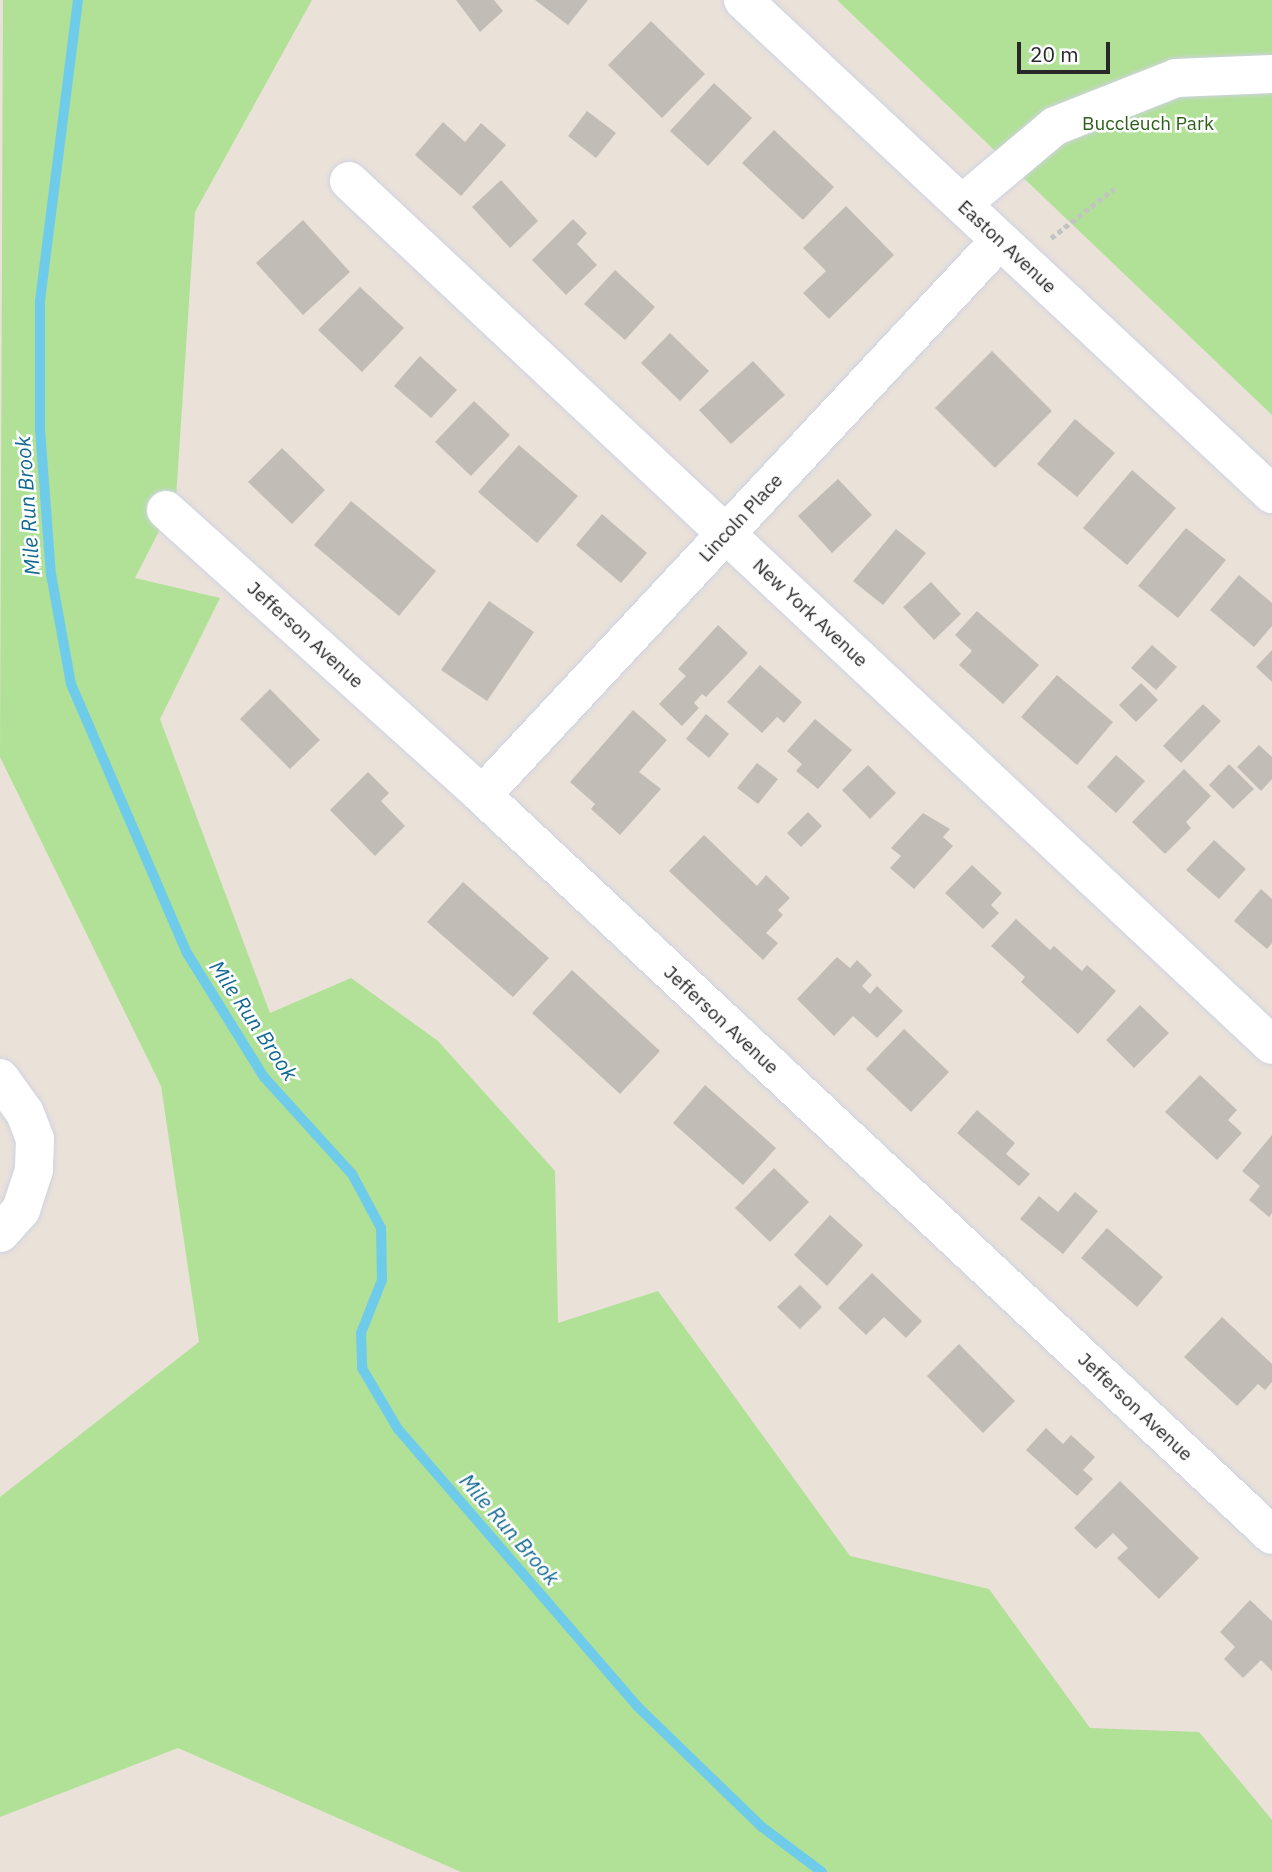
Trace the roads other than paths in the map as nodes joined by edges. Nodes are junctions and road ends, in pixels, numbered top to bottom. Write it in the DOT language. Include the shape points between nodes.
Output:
graph roads {
  1 [pos="743,0"];
  2 [pos="1272,74"];
  3 [pos="349,181"];
  4 [pos="962,204"];
  5 [pos="1000,240"];
  6 [pos="1272,494"];
  7 [pos="166,510"];
  8 [pos="726,534"];
  9 [pos="482,795"];
  10 [pos="1272,1045"];
  11 [pos="0,1079"];
  12 [pos="10,1222"];
  13 [pos="1267,1521"];
  1 -- 4 [label="street, Easton Avenue"];
  2 -- 4 [label="street" via="1176,78 1055,126"];
  3 -- 8 [label="street, New York Avenue"];
  4 -- 5 [label="street, Easton Avenue"];
  5 -- 6 [label="street, Easton Avenue"];
  5 -- 8 [label="street, Lincoln Place"];
  7 -- 9 [label="street, Jefferson Avenue"];
  8 -- 9 [label="street, Lincoln Place"];
  8 -- 10 [label="street, New York Avenue"];
  9 -- 13 [label="street, Jefferson Avenue"];
  11 -- 12 [label="street" via="25,1113 34,1139 34,1171"];
}
